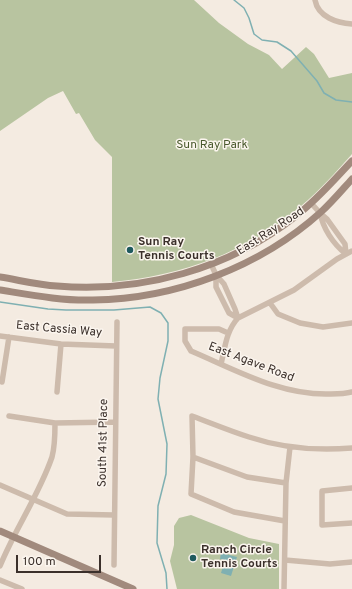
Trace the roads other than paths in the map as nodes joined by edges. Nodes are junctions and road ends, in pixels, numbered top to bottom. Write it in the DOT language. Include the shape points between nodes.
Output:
graph roads {
  1 [pos="315,0"];
  2 [pos="352,24"];
  3 [pos="352,161"];
  4 [pos="352,179"];
  5 [pos="311,203"];
  6 [pos="320,213"];
  7 [pos="352,251"];
  8 [pos="346,254"];
  9 [pos="211,264"];
  10 [pos="216,275"];
  11 [pos="0,277"];
  12 [pos="0,290"];
  13 [pos="270,303"];
  14 [pos="238,318"];
  15 [pos="117,322"];
  16 [pos="352,323"];
  17 [pos="228,333"];
  18 [pos="0,336"];
  19 [pos="9,338"];
  20 [pos="61,344"];
  21 [pos="116,346"];
  22 [pos="221,364"];
  23 [pos="2,382"];
  24 [pos="57,392"];
  25 [pos="352,392"];
  26 [pos="9,416"];
  27 [pos="116,422"];
  28 [pos="55,423"];
  29 [pos="290,447"];
  30 [pos="352,448"];
  31 [pos="193,457"];
  32 [pos="286,483"];
  33 [pos="0,485"];
  34 [pos="352,488"];
  35 [pos="33,499"];
  36 [pos="114,515"];
  37 [pos="285,521"];
  38 [pos="352,523"];
  39 [pos="0,531"];
  40 [pos="13,536"];
  41 [pos="285,560"];
  42 [pos="352,562"];
  43 [pos="114,565"];
  44 [pos="0,566"];
  45 [pos="0,580"];
  46 [pos="22,589"];
  47 [pos="133,589"];
  48 [pos="284,589"];
  1 -- 2 [label="street" via="320,11 330,19"];
  3 -- 5 [label="main road, East Ray Road"];
  4 -- 6 [label="main road, East Ray Road"];
  5 -- 6 [label="street"];
  5 -- 9 [label="main road, East Ray Road" via="263,239"];
  6 -- 8 [label="street" via="345,244"];
  6 -- 10 [label="main road, East Ray Road" via="270,249"];
  7 -- 8 [label="street"];
  8 -- 13 [label="street" via="294,290"];
  9 -- 10 [label="street"];
  9 -- 11 [label="main road, East Ray Road" via="156,281 110,287 57,286"];
  10 -- 12 [label="main road, East Ray Road" via="157,294 112,299 56,298"];
  10 -- 14 [label="street" via="216,287 229,313"];
  13 -- 14 [label="street"];
  13 -- 16 [label="street" via="278,314 300,323 323,327"];
  14 -- 17 [label="street"];
  15 -- 21 [label="street, South 41st Place"];
  17 -- 22 [label="street"];
  17 -- 22 [label="street, East Agave Road" via="219,329 185,329 184,341 191,351"];
  18 -- 19 [label="street, East Cassia Way"];
  19 -- 20 [label="street, East Cassia Way"];
  19 -- 23 [label="street"];
  20 -- 21 [label="street, East Cassia Way"];
  20 -- 24 [label="street"];
  21 -- 27 [label="street, South 41st Place"];
  22 -- 25 [label="street, East Agave Road" via="290,391 318,395"];
  26 -- 28 [label="street"];
  27 -- 28 [label="street"];
  27 -- 36 [label="street, South 41st Place"];
  28 -- 35 [label="street" via="52,456"];
  29 -- 30 [label="street" via="335,450"];
  29 -- 31 [label="street" via="250,437 192,416"];
  29 -- 32 [label="street"];
  31 -- 32 [label="street" via="247,477"];
  31 -- 37 [label="street" via="191,494 234,512"];
  32 -- 37 [label="street"];
  33 -- 35 [label="street"];
  34 -- 38 [label="street" via="322,490 322,525"];
  35 -- 36 [label="street" via="67,514"];
  35 -- 40 [label="street"];
  36 -- 43 [label="street, South 41st Place"];
  37 -- 41 [label="street"];
  39 -- 40 [label="main road"];
  40 -- 44 [label="street"];
  40 -- 47 [label="main road"];
  41 -- 42 [label="street" via="330,564"];
  41 -- 48 [label="street"];
  45 -- 46 [label="street"];
}
